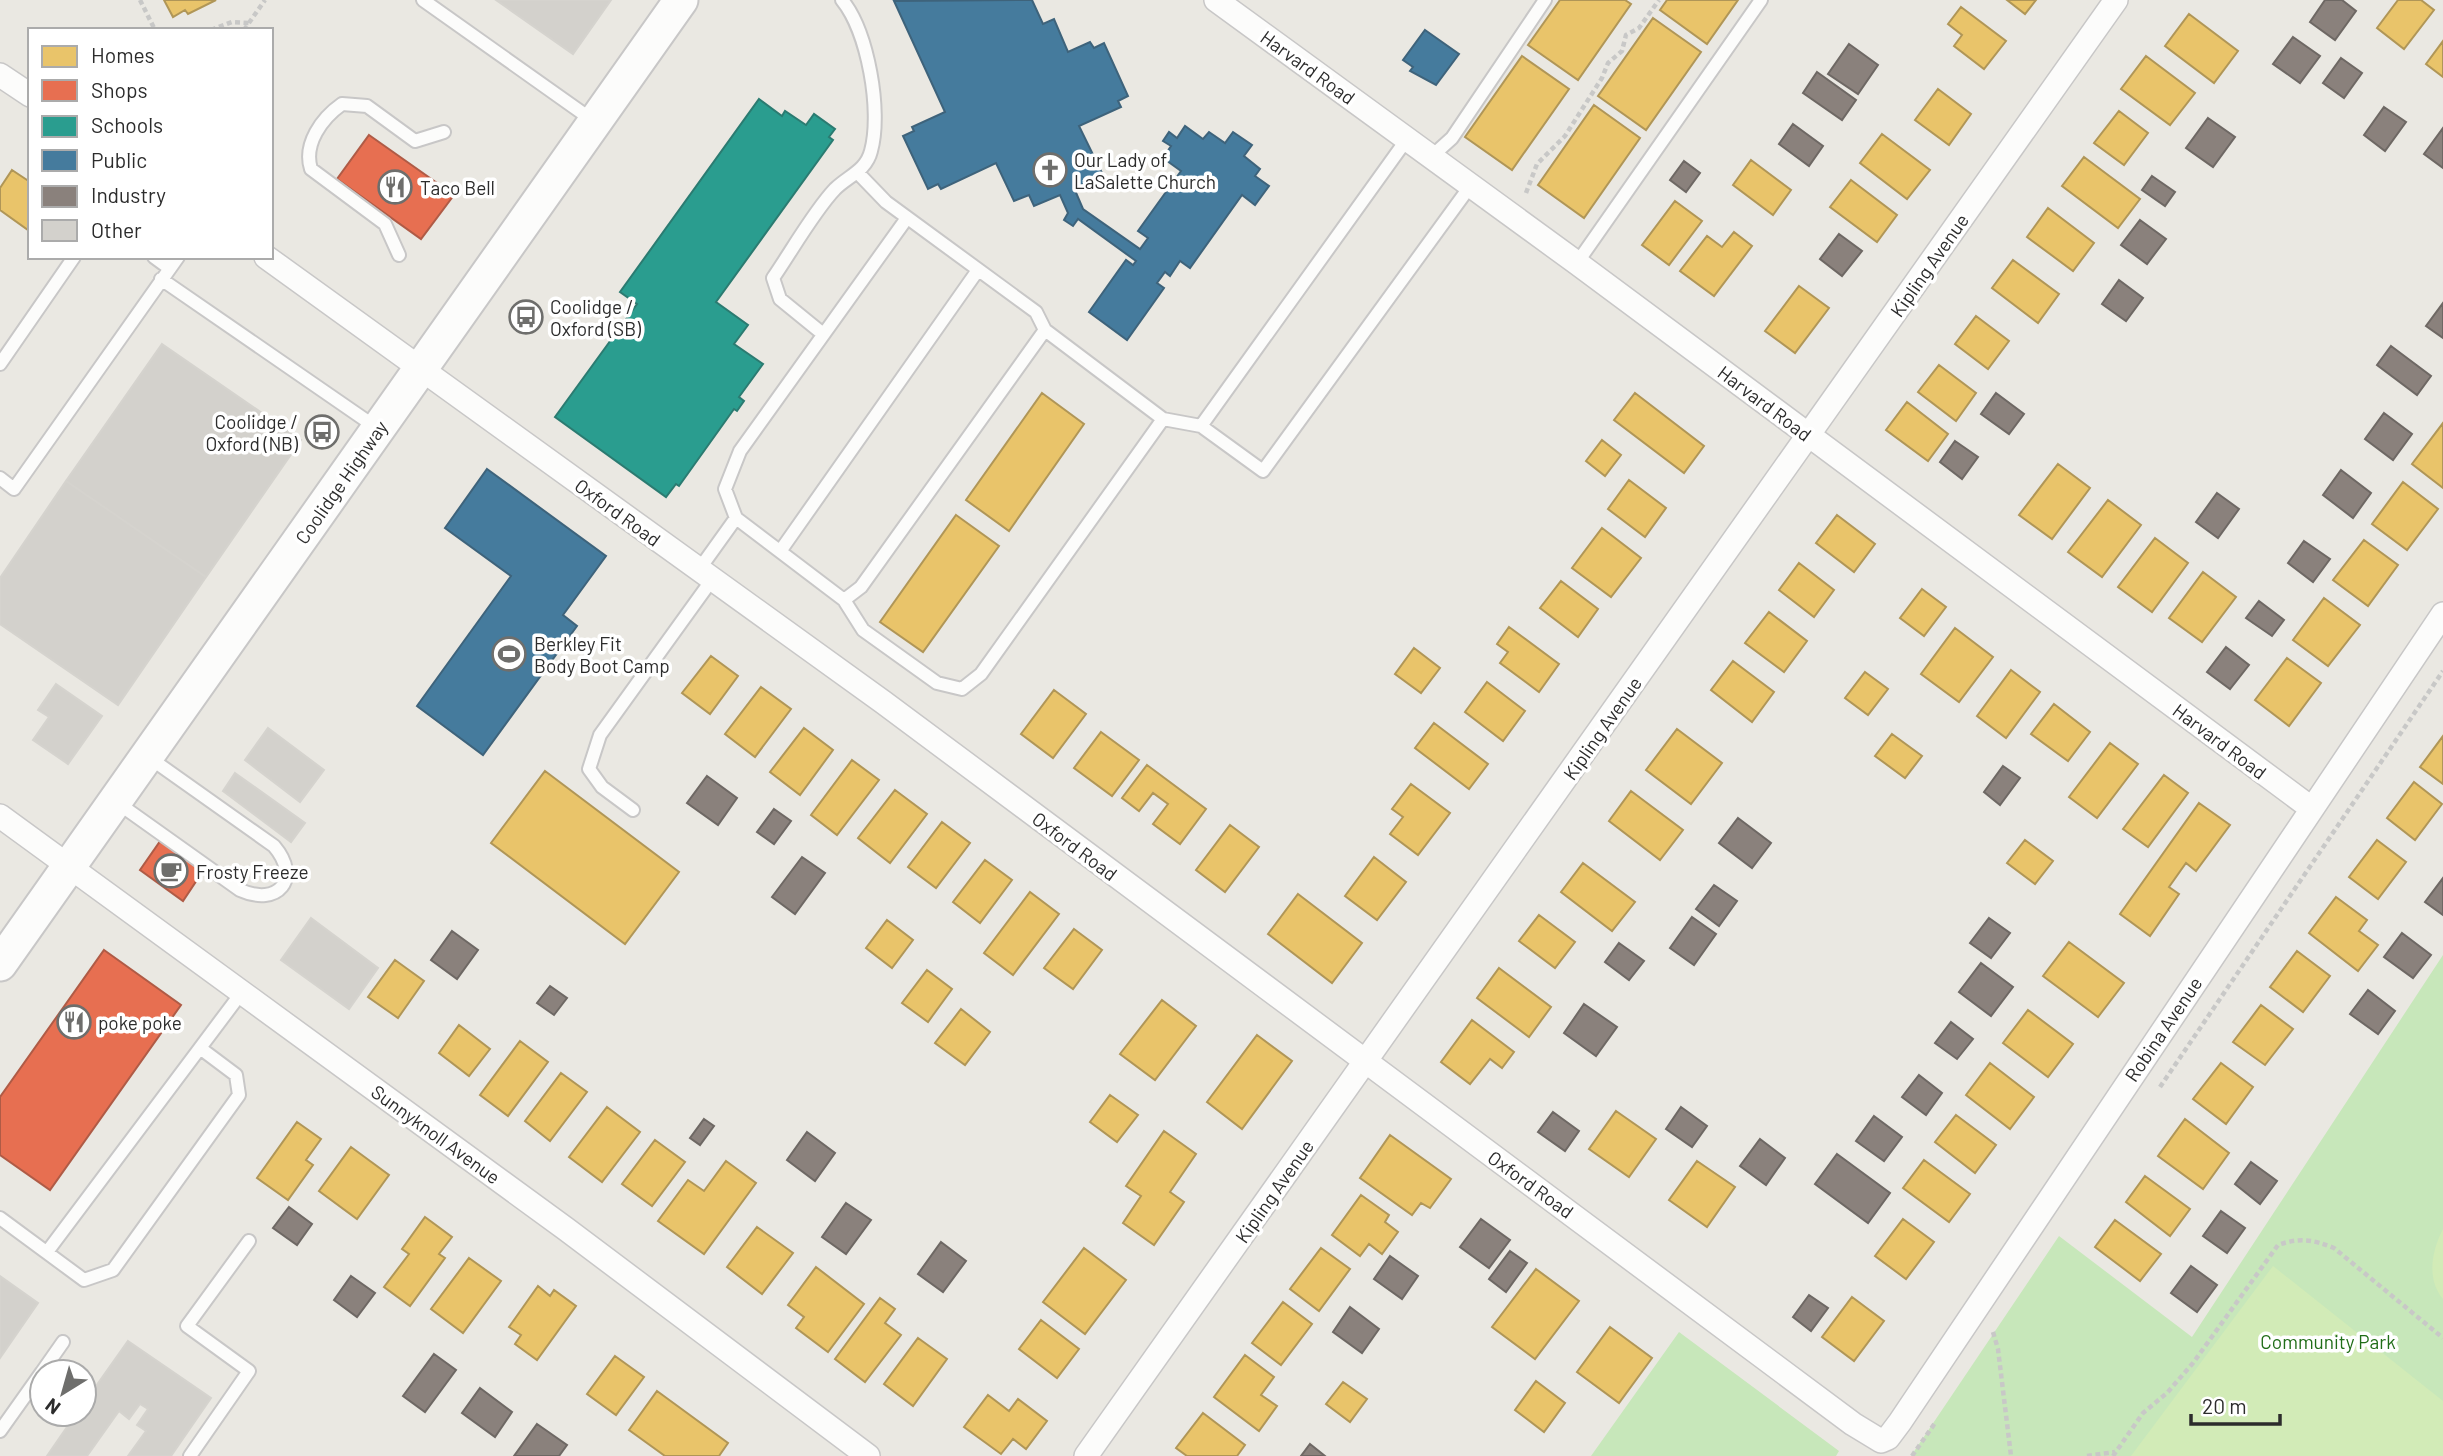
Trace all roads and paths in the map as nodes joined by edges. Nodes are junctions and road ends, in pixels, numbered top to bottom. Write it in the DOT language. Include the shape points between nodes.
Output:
graph roads {
  1 [pos="140,0"];
  2 [pos="265,0"];
  3 [pos="423,0"];
  4 [pos="681,0"];
  5 [pos="842,0"];
  6 [pos="1216,0"];
  7 [pos="1545,0"];
  8 [pos="1658,0"];
  9 [pos="1761,0"];
  10 [pos="2116,0"];
  11 [pos="249,23"];
  12 [pos="154,28"];
  13 [pos="216,28"];
  14 [pos="245,28"];
  15 [pos="0,75"];
  16 [pos="28,94"];
  17 [pos="595,122"];
  18 [pos="444,132"];
  19 [pos="1407,139"];
  20 [pos="1431,157"];
  21 [pos="858,173"];
  22 [pos="1471,185"];
  23 [pos="1525,193"];
  24 [pos="907,218"];
  25 [pos="399,255"];
  26 [pos="73,259"];
  27 [pos="155,259"];
  28 [pos="176,259"];
  29 [pos="268,259"];
  30 [pos="1577,263"];
  31 [pos="978,270"];
  32 [pos="165,273"];
  33 [pos="1045,330"];
  34 [pos="823,334"];
  35 [pos="0,364"];
  36 [pos="423,368"];
  37 [pos="1163,419"];
  38 [pos="1201,426"];
  39 [pos="378,429"];
  40 [pos="1808,436"];
  41 [pos="0,478"];
  42 [pos="736,518"];
  43 [pos="781,550"];
  44 [pos="705,576"];
  45 [pos="844,600"];
  46 [pos="2443,614"];
  47 [pos="2443,671"];
  48 [pos="147,756"];
  49 [pos="115,801"];
  50 [pos="2311,808"];
  51 [pos="633,810"];
  52 [pos="0,816"];
  53 [pos="70,866"];
  54 [pos="0,964"];
  55 [pos="242,992"];
  56 [pos="200,1048"];
  57 [pos="1365,1063"];
  58 [pos="2155,1095"];
  59 [pos="0,1217"];
  60 [pos="249,1241"];
  61 [pos="47,1252"];
  62 [pos="2000,1320"];
  63 [pos="1992,1331"];
  64 [pos="2443,1338"];
  65 [pos="63,1342"];
  66 [pos="1986,1342"];
  67 [pos="52,1358"];
  68 [pos="28,1392"];
  69 [pos="1938,1418"];
  70 [pos="0,1432"];
  71 [pos="1881,1441"];
  72 [pos="2115,1454"];
  73 [pos="190,1456"];
  74 [pos="868,1456"];
  75 [pos="1086,1456"];
  76 [pos="1912,1456"];
  77 [pos="2011,1456"];
  78 [pos="2087,1456"];
  1 -- 12 [label="path"];
  2 -- 11 [label="path"];
  3 -- 17 [label="lane"];
  4 -- 17 [label="main road, Coolidge Highway"];
  5 -- 21 [label="lane" via="865,46 874,114 871,152"];
  6 -- 19 [label="street, Harvard Road"];
  7 -- 20 [label="lane" via="1452,138"];
  8 -- 23 [label="path" via="1639,28 1626,35 1622,51 1608,63 1565,136 1537,164"];
  9 -- 30 [label="lane"];
  10 -- 40 [label="street, Kipling Avenue"];
  11 -- 13 [label="path" via="232,22"];
  11 -- 14 [label="path"];
  15 -- 16 [label="street"];
  17 -- 36 [label="main road, Coolidge Highway"];
  18 -- 25 [label="lane" via="415,141 367,106 342,104 309,144 311,169 385,224"];
  19 -- 20 [label="street, Harvard Road"];
  19 -- 38 [label="lane"];
  20 -- 22 [label="street, Harvard Road"];
  21 -- 24 [label="lane"];
  21 -- 34 [label="lane" via="835,189 774,278 780,299"];
  22 -- 30 [label="street, Harvard Road"];
  22 -- 38 [label="lane" via="1263,471"];
  24 -- 31 [label="lane"];
  24 -- 34 [label="lane"];
  26 -- 35 [label="lane"];
  27 -- 32 [label="lane"];
  28 -- 32 [label="lane"];
  29 -- 36 [label="street, Oxford Road"];
  30 -- 40 [label="street, Harvard Road"];
  31 -- 33 [label="lane" via="1036,312"];
  31 -- 43 [label="lane"];
  32 -- 39 [label="lane"];
  32 -- 41 [label="lane" via="14,488"];
  33 -- 37 [label="lane"];
  33 -- 45 [label="lane" via="861,587"];
  34 -- 42 [label="lane" via="740,451 724,489"];
  36 -- 39 [label="main road, Coolidge Highway"];
  36 -- 44 [label="street, Oxford Road"];
  37 -- 38 [label="lane"];
  37 -- 45 [label="lane" via="981,674 962,689 937,683 863,630"];
  39 -- 48 [label="main road, Coolidge Highway"];
  40 -- 50 [label="street, Harvard Road"];
  40 -- 57 [label="street, Kipling Avenue"];
  42 -- 43 [label="lane"];
  42 -- 44 [label="lane"];
  43 -- 45 [label="lane"];
  44 -- 51 [label="lane" via="593,752 589,769 602,787"];
  44 -- 57 [label="street, Oxford Road" via="883,702"];
  46 -- 50 [label="street, Robina Avenue"];
  47 -- 58 [label="path"];
  48 -- 49 [label="main road, Coolidge Highway"];
  48 -- 49 [label="lane" via="274,846 286,860 288,874 282,887 272,895 256,897 240,890"];
  49 -- 53 [label="main road, Coolidge Highway"];
  50 -- 71 [label="street, Robina Avenue" via="1900,1422"];
  52 -- 53 [label="street, Sunnyknoll Avenue"];
  53 -- 54 [label="main road, Coolidge Highway"];
  53 -- 55 [label="street, Sunnyknoll Avenue"];
  55 -- 56 [label="lane"];
  55 -- 74 [label="street, Sunnyknoll Avenue"];
  56 -- 61 [label="lane"];
  56 -- 61 [label="lane" via="236,1075 239,1096 113,1270 84,1280"];
  57 -- 71 [label="street, Oxford Road"];
  57 -- 75 [label="street, Kipling Avenue"];
  59 -- 61 [label="lane"];
  60 -- 73 [label="lane" via="187,1326 249,1371"];
  62 -- 63 [label="path"];
  63 -- 66 [label="path"];
  63 -- 77 [label="path"];
  64 -- 72 [label="path" via="2334,1248 2294,1239 2278,1245 2193,1363 2143,1413"];
  65 -- 67 [label="lane"];
  68 -- 70 [label="lane"];
  69 -- 76 [label="path"];
  72 -- 78 [label="path"];
}
